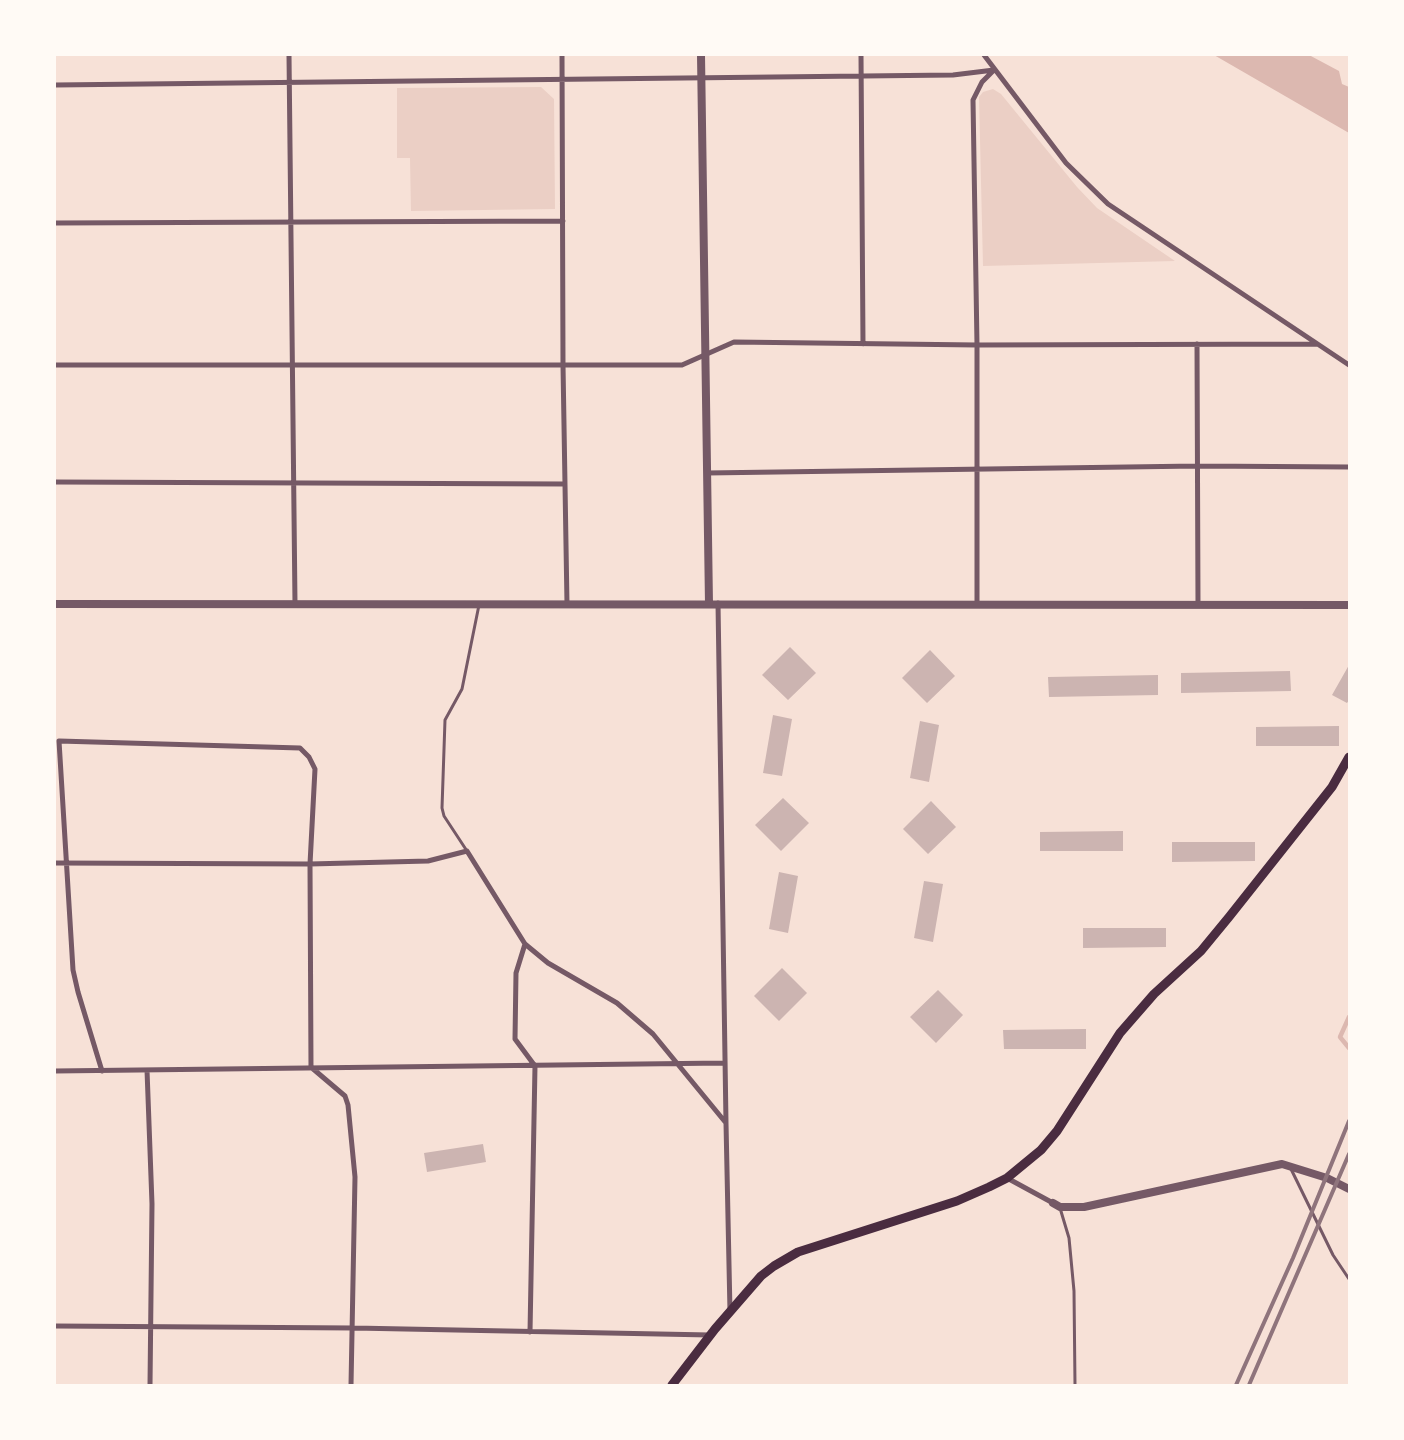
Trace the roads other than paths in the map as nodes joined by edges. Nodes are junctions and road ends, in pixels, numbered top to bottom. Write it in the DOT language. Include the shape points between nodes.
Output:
graph roads {
  1 [pos="289,55"];
  2 [pos="562,55"];
  3 [pos="701,55"];
  4 [pos="861,55"];
  5 [pos="984,55"];
  6 [pos="994,70"];
  7 [pos="701,76"];
  8 [pos="861,76"];
  9 [pos="562,79"];
  10 [pos="289,83"];
  11 [pos="55,85"];
  12 [pos="563,221"];
  13 [pos="55,223"];
  14 [pos="289,223"];
  15 [pos="863,344"];
  16 [pos="1197,344"];
  17 [pos="1317,344"];
  18 [pos="977,345"];
  19 [pos="706,354"];
  20 [pos="55,365"];
  21 [pos="292,365"];
  22 [pos="563,365"];
  23 [pos="1349,365"];
  24 [pos="1197,466"];
  25 [pos="1349,467"];
  26 [pos="977,470"];
  27 [pos="707,473"];
  28 [pos="55,482"];
  29 [pos="294,483"];
  30 [pos="565,484"];
  31 [pos="718,603"];
  32 [pos="55,604"];
  33 [pos="295,604"];
  34 [pos="479,604"];
  35 [pos="567,604"];
  36 [pos="709,604"];
  37 [pos="977,604"];
  38 [pos="1198,605"];
  39 [pos="1349,605"];
  40 [pos="1349,757"];
  41 [pos="467,851"];
  42 [pos="55,863"];
  43 [pos="67,863"];
  44 [pos="310,864"];
  45 [pos="525,944"];
  46 [pos="724,1063"];
  47 [pos="678,1064"];
  48 [pos="535,1066"];
  49 [pos="311,1068"];
  50 [pos="146,1070"];
  51 [pos="55,1071"];
  52 [pos="102,1071"];
  53 [pos="726,1123"];
  54 [pos="1290,1166"];
  55 [pos="1007,1178"];
  56 [pos="1349,1189"];
  57 [pos="1057,1205"];
  58 [pos="1349,1279"];
  59 [pos="730,1312"];
  60 [pos="55,1326"];
  61 [pos="150,1326"];
  62 [pos="354,1328"];
  63 [pos="530,1332"];
  64 [pos="710,1335"];
  65 [pos="150,1385"];
  66 [pos="351,1385"];
  67 [pos="672,1385"];
  68 [pos="1074,1385"];
  1 -- 10 [label="street"];
  2 -- 9 [label="street"];
  3 -- 7 [label="street"];
  4 -- 8 [label="street"];
  5 -- 6 [label="street"];
  6 -- 8 [label="street" via="965,75"];
  6 -- 17 [label="street" via="1066,163 1108,204"];
  6 -- 18 [label="street" via="979,86 973,100"];
  7 -- 8 [label="street"];
  7 -- 9 [label="street"];
  7 -- 19 [label="street"];
  8 -- 15 [label="street"];
  9 -- 10 [label="street"];
  9 -- 12 [label="street"];
  10 -- 11 [label="street"];
  10 -- 14 [label="street"];
  12 -- 14 [label="street"];
  12 -- 22 [label="street"];
  13 -- 14 [label="street"];
  14 -- 21 [label="street"];
  15 -- 18 [label="street"];
  15 -- 19 [label="street" via="734,342"];
  16 -- 17 [label="street"];
  16 -- 18 [label="street"];
  16 -- 24 [label="street"];
  17 -- 23 [label="street"];
  18 -- 26 [label="street"];
  19 -- 22 [label="street" via="682,365"];
  19 -- 27 [label="street"];
  20 -- 21 [label="street"];
  21 -- 22 [label="street"];
  21 -- 29 [label="street"];
  22 -- 30 [label="street"];
  24 -- 25 [label="street"];
  24 -- 26 [label="street"];
  24 -- 38 [label="street"];
  26 -- 27 [label="street"];
  26 -- 37 [label="street"];
  27 -- 36 [label="street"];
  28 -- 29 [label="street"];
  29 -- 30 [label="street"];
  29 -- 33 [label="street"];
  30 -- 35 [label="street"];
  31 -- 36 [label="street"];
  31 -- 37 [label="street"];
  31 -- 46 [label="street"];
  32 -- 33 [label="street"];
  33 -- 34 [label="street"];
  34 -- 35 [label="street"];
  34 -- 41 [label="lane" via="462,689 445,720 442,808"];
  35 -- 36 [label="street"];
  37 -- 38 [label="street"];
  38 -- 39 [label="street"];
  40 -- 55 [label="main road" via="1332,787 1201,951 1154,994 1120,1033 1042,1150"];
  41 -- 44 [label="street" via="428,860"];
  41 -- 45 [label="street"];
  42 -- 43 [label="street"];
  43 -- 44 [label="street"];
  43 -- 44 [label="street" via="59,741 300,748 315,769"];
  43 -- 52 [label="street" via="73,970"];
  44 -- 49 [label="street"];
  45 -- 47 [label="street" via="548,963 617,1003 653,1034"];
  45 -- 48 [label="street" via="516,973 515,1040"];
  46 -- 47 [label="street"];
  46 -- 53 [label="street"];
  47 -- 48 [label="street"];
  47 -- 53 [label="street"];
  48 -- 49 [label="street"];
  48 -- 63 [label="street"];
  49 -- 50 [label="street"];
  49 -- 62 [label="street" via="345,1096 348,1105 355,1177"];
  50 -- 52 [label="street"];
  50 -- 61 [label="street" via="152,1204"];
  51 -- 52 [label="street"];
  53 -- 59 [label="street"];
  54 -- 56 [label="street"];
  54 -- 57 [label="street" via="1282,1164 1084,1207"];
  54 -- 58 [label="lane" via="1333,1255"];
  55 -- 57 [label="street"];
  55 -- 59 [label="main road" via="956,1201 798,1252 761,1276"];
  57 -- 68 [label="lane" via="1069,1238 1074,1291"];
  59 -- 64 [label="main road"];
  60 -- 61 [label="street"];
  61 -- 62 [label="street"];
  61 -- 65 [label="street"];
  62 -- 63 [label="street"];
  62 -- 66 [label="street"];
  63 -- 64 [label="street"];
  64 -- 67 [label="main road"];
}
